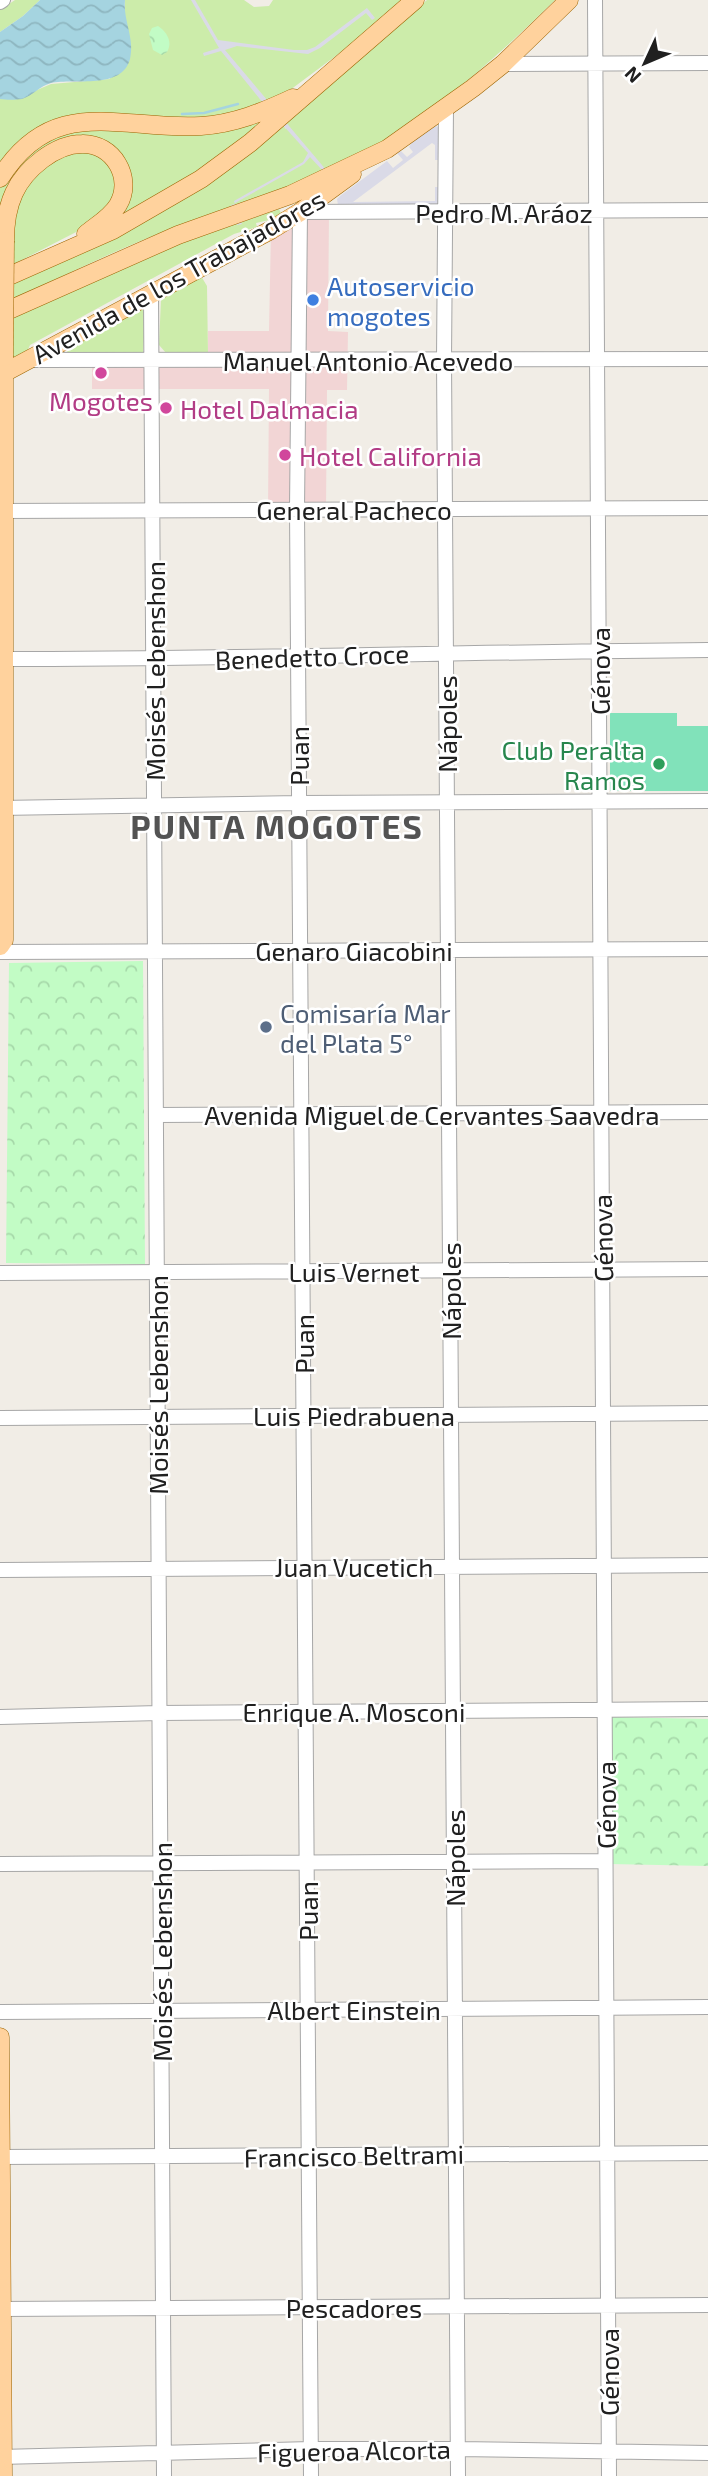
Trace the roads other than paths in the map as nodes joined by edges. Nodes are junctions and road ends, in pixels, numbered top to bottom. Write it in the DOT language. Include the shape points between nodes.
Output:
graph roads {
  1 [pos="415,0"];
  2 [pos="569,0"];
  3 [pos="595,0"];
  4 [pos="594,62"];
  5 [pos="708,63"];
  6 [pos="503,64"];
  7 [pos="309,90"];
  8 [pos="446,107"];
  9 [pos="387,149"];
  10 [pos="0,178"];
  11 [pos="708,210"];
  12 [pos="596,211"];
  13 [pos="300,212"];
  14 [pos="445,212"];
  15 [pos="68,249"];
  16 [pos="0,280"];
  17 [pos="151,294"];
  18 [pos="0,314"];
  19 [pos="597,359"];
  20 [pos="708,359"];
  21 [pos="27,360"];
  22 [pos="152,360"];
  23 [pos="299,360"];
  24 [pos="444,360"];
  25 [pos="2,368"];
  26 [pos="598,508"];
  27 [pos="708,508"];
  28 [pos="446,509"];
  29 [pos="153,510"];
  30 [pos="297,510"];
  31 [pos="2,511"];
  32 [pos="708,650"];
  33 [pos="598,651"];
  34 [pos="446,652"];
  35 [pos="298,657"];
  36 [pos="2,659"];
  37 [pos="154,660"];
  38 [pos="708,801"];
  39 [pos="447,802"];
  40 [pos="599,802"];
  41 [pos="299,803"];
  42 [pos="153,806"];
  43 [pos="2,808"];
  44 [pos="0,946"];
  45 [pos="600,949"];
  46 [pos="708,949"];
  47 [pos="300,950"];
  48 [pos="448,950"];
  49 [pos="155,951"];
  50 [pos="0,952"];
  51 [pos="708,1112"];
  52 [pos="600,1113"];
  53 [pos="449,1114"];
  54 [pos="156,1115"];
  55 [pos="301,1115"];
  56 [pos="708,1269"];
  57 [pos="602,1270"];
  58 [pos="302,1271"];
  59 [pos="450,1271"];
  60 [pos="157,1272"];
  61 [pos="0,1273"];
  62 [pos="603,1413"];
  63 [pos="708,1413"];
  64 [pos="451,1414"];
  65 [pos="303,1415"];
  66 [pos="158,1416"];
  67 [pos="0,1418"];
  68 [pos="604,1565"];
  69 [pos="708,1565"];
  70 [pos="452,1566"];
  71 [pos="304,1567"];
  72 [pos="158,1568"];
  73 [pos="0,1570"];
  74 [pos="708,1709"];
  75 [pos="605,1710"];
  76 [pos="453,1711"];
  77 [pos="305,1712"];
  78 [pos="159,1713"];
  79 [pos="0,1717"];
  80 [pos="606,1861"];
  81 [pos="307,1862"];
  82 [pos="454,1862"];
  83 [pos="160,1863"];
  84 [pos="0,1864"];
  85 [pos="708,2007"];
  86 [pos="606,2008"];
  87 [pos="455,2009"];
  88 [pos="308,2010"];
  89 [pos="161,2011"];
  90 [pos="0,2012"];
  91 [pos="0,2037"];
  92 [pos="456,2153"];
  93 [pos="607,2153"];
  94 [pos="708,2153"];
  95 [pos="309,2155"];
  96 [pos="162,2156"];
  97 [pos="1,2157"];
  98 [pos="708,2305"];
  99 [pos="608,2306"];
  100 [pos="457,2307"];
  101 [pos="163,2308"];
  102 [pos="310,2308"];
  103 [pos="1,2309"];
  104 [pos="458,2448"];
  105 [pos="311,2449"];
  106 [pos="609,2452"];
  107 [pos="708,2453"];
  108 [pos="163,2454"];
  109 [pos="2,2457"];
  110 [pos="4,2476"];
  111 [pos="164,2476"];
  112 [pos="311,2476"];
  113 [pos="458,2476"];
  114 [pos="609,2476"];
  1 -- 7 [label="main road"];
  2 -- 6 [label="main road, Avenida de los Trabajadores"];
  3 -- 4 [label="street, Génova"];
  4 -- 5 [label="street"];
  4 -- 6 [label="street"];
  4 -- 12 [label="street, Génova"];
  6 -- 8 [label="main road, Avenida de los Trabajadores"];
  7 -- 10 [label="main road" via="255,115 217,125 112,120 73,123 31,144"];
  7 -- 15 [label="main road" via="201,179 142,215"];
  8 -- 9 [label="main road, Avenida de los Trabajadores"];
  8 -- 14 [label="street, Nápoles"];
  9 -- 13 [label="main road, Avenida de los Trabajadores"];
  9 -- 18 [label="main road, Avenida de los Trabajadores" via="290,195 169,239"];
  11 -- 12 [label="street, Pedro M. Aráoz"];
  12 -- 14 [label="street, Pedro M. Aráoz"];
  12 -- 19 [label="street, Génova"];
  13 -- 14 [label="street, Pedro M. Aráoz"];
  13 -- 17 [label="main road, Avenida de los Trabajadores"];
  13 -- 23 [label="street, Puan"];
  14 -- 24 [label="street, Nápoles"];
  15 -- 16 [label="main road"];
  15 -- 25 [label="main road, bridge" via="108,216 123,191 118,164 90,144 75,144 42,160 19,184 10,204"];
  17 -- 21 [label="main road, Avenida de los Trabajadores"];
  17 -- 22 [label="street, Moisés Lebenshon"];
  19 -- 20 [label="street, Manuel Antonio Acevedo"];
  19 -- 24 [label="street, Manuel Antonio Acevedo"];
  19 -- 26 [label="street, Génova"];
  21 -- 22 [label="street, Manuel Antonio Acevedo"];
  21 -- 25 [label="main road, Avenida de los Trabajadores"];
  22 -- 23 [label="street, Manuel Antonio Acevedo"];
  22 -- 29 [label="street, Moisés Lebenshon"];
  23 -- 24 [label="street, Manuel Antonio Acevedo"];
  23 -- 30 [label="street, Puan"];
  24 -- 28 [label="street, Nápoles"];
  25 -- 31 [label="main road"];
  26 -- 27 [label="street, General Pacheco"];
  26 -- 28 [label="street, General Pacheco"];
  26 -- 33 [label="street, Génova"];
  28 -- 30 [label="street, General Pacheco"];
  28 -- 34 [label="street, Nápoles"];
  29 -- 30 [label="street, General Pacheco"];
  29 -- 31 [label="street, General Pacheco"];
  29 -- 37 [label="street, Moisés Lebenshon"];
  30 -- 35 [label="street, Puan"];
  31 -- 36 [label="main road"];
  32 -- 33 [label="street, Benedetto Croce"];
  33 -- 34 [label="street, Benedetto Croce"];
  33 -- 40 [label="street, Génova"];
  34 -- 35 [label="street, Benedetto Croce"];
  34 -- 39 [label="street, Nápoles"];
  35 -- 37 [label="street, Benedetto Croce"];
  35 -- 41 [label="street, Puan"];
  36 -- 37 [label="street, Benedetto Croce"];
  36 -- 43 [label="main road"];
  37 -- 42 [label="street, Moisés Lebenshon"];
  38 -- 40 [label="street"];
  39 -- 40 [label="street"];
  39 -- 41 [label="street"];
  39 -- 48 [label="street, Nápoles"];
  40 -- 45 [label="street, Génova"];
  41 -- 42 [label="street"];
  41 -- 47 [label="street, Puan"];
  42 -- 43 [label="street"];
  42 -- 49 [label="street, Moisés Lebenshon"];
  43 -- 44 [label="main road" via="4,940"];
  45 -- 46 [label="street, Genaro Giacobini"];
  45 -- 48 [label="street, Genaro Giacobini"];
  45 -- 52 [label="street, Génova"];
  47 -- 48 [label="street, Genaro Giacobini"];
  47 -- 49 [label="street, Genaro Giacobini"];
  47 -- 55 [label="street, Puan"];
  48 -- 53 [label="street, Nápoles"];
  49 -- 50 [label="street, Genaro Giacobini"];
  49 -- 54 [label="street, Moisés Lebenshon"];
  51 -- 52 [label="street, Avenida Miguel de Cervantes Saavedra"];
  52 -- 53 [label="street, Avenida Miguel de Cervantes Saavedra"];
  52 -- 57 [label="street, Génova"];
  53 -- 55 [label="street, Avenida Miguel de Cervantes Saavedra"];
  53 -- 59 [label="street, Nápoles"];
  54 -- 55 [label="street, Avenida Miguel de Cervantes Saavedra"];
  54 -- 60 [label="street, Moisés Lebenshon"];
  55 -- 58 [label="street, Puan"];
  56 -- 57 [label="street, Luis Vernet"];
  57 -- 59 [label="street, Luis Vernet"];
  57 -- 62 [label="street, Génova"];
  58 -- 59 [label="street, Luis Vernet"];
  58 -- 60 [label="street, Luis Vernet"];
  58 -- 65 [label="street, Puan"];
  59 -- 64 [label="street, Nápoles"];
  60 -- 61 [label="street, Luis Vernet"];
  60 -- 66 [label="street, Moisés Lebenshon"];
  62 -- 63 [label="street, Luis Piedrabuena"];
  62 -- 64 [label="street, Luis Piedrabuena"];
  62 -- 68 [label="street, Génova"];
  64 -- 65 [label="street, Luis Piedrabuena"];
  64 -- 70 [label="street, Nápoles"];
  65 -- 66 [label="street, Luis Piedrabuena"];
  65 -- 71 [label="street, Puan"];
  66 -- 67 [label="street, Luis Piedrabuena"];
  66 -- 72 [label="street, Moisés Lebenshon"];
  68 -- 69 [label="street, Juan Vucetich"];
  68 -- 70 [label="street, Juan Vucetich"];
  68 -- 75 [label="street, Génova"];
  70 -- 71 [label="street, Juan Vucetich"];
  70 -- 76 [label="street, Nápoles"];
  71 -- 72 [label="street, Juan Vucetich"];
  71 -- 77 [label="street, Puan"];
  72 -- 73 [label="street, Juan Vucetich"];
  72 -- 78 [label="street, Moisés Lebenshon"];
  74 -- 75 [label="street, Enrique A. Mosconi"];
  75 -- 76 [label="street, Enrique A. Mosconi"];
  75 -- 80 [label="street, Génova"];
  76 -- 77 [label="street, Enrique A. Mosconi"];
  76 -- 82 [label="street, Nápoles"];
  77 -- 78 [label="street, Enrique A. Mosconi"];
  77 -- 81 [label="street, Puan"];
  78 -- 79 [label="street, Enrique A. Mosconi"];
  78 -- 83 [label="street, Moisés Lebenshon"];
  80 -- 82 [label="street"];
  80 -- 86 [label="street, Génova"];
  81 -- 82 [label="street"];
  81 -- 83 [label="street"];
  81 -- 88 [label="street, Puan"];
  82 -- 87 [label="street, Nápoles"];
  83 -- 84 [label="street"];
  83 -- 89 [label="street, Moisés Lebenshon"];
  85 -- 86 [label="street, Albert Einstein"];
  86 -- 87 [label="street, Albert Einstein"];
  86 -- 93 [label="street, Génova"];
  87 -- 88 [label="street, Albert Einstein"];
  87 -- 92 [label="street, Nápoles"];
  88 -- 89 [label="street, Albert Einstein"];
  88 -- 95 [label="street, Puan"];
  89 -- 90 [label="street, Albert Einstein"];
  89 -- 96 [label="street, Moisés Lebenshon"];
  91 -- 97 [label="main road"];
  92 -- 93 [label="street, Francisco Beltrami"];
  92 -- 95 [label="street, Francisco Beltrami"];
  92 -- 100 [label="street, Nápoles"];
  93 -- 94 [label="street, Francisco Beltrami"];
  93 -- 99 [label="street, Génova"];
  95 -- 96 [label="street, Francisco Beltrami"];
  95 -- 102 [label="street, Puan"];
  96 -- 97 [label="street, Francisco Beltrami"];
  96 -- 101 [label="street, Moisés Lebenshon"];
  97 -- 103 [label="main road"];
  98 -- 99 [label="street, Pescadores"];
  99 -- 100 [label="street, Pescadores"];
  99 -- 106 [label="street, Génova"];
  100 -- 102 [label="street, Pescadores"];
  100 -- 104 [label="street, Nápoles"];
  101 -- 102 [label="street, Pescadores"];
  101 -- 103 [label="street, Pescadores"];
  101 -- 108 [label="street, Moisés Lebenshon"];
  102 -- 105 [label="street, Puan"];
  103 -- 109 [label="main road"];
  104 -- 105 [label="street, Figueroa Alcorta"];
  104 -- 106 [label="street, Figueroa Alcorta"];
  104 -- 113 [label="street, Nápoles"];
  105 -- 108 [label="street, Figueroa Alcorta"];
  105 -- 112 [label="street, Puan"];
  106 -- 107 [label="street, Figueroa Alcorta"];
  106 -- 114 [label="street, Génova"];
  108 -- 109 [label="street, Figueroa Alcorta"];
  108 -- 111 [label="street, Moisés Lebenshon"];
  109 -- 110 [label="main road"];
}
